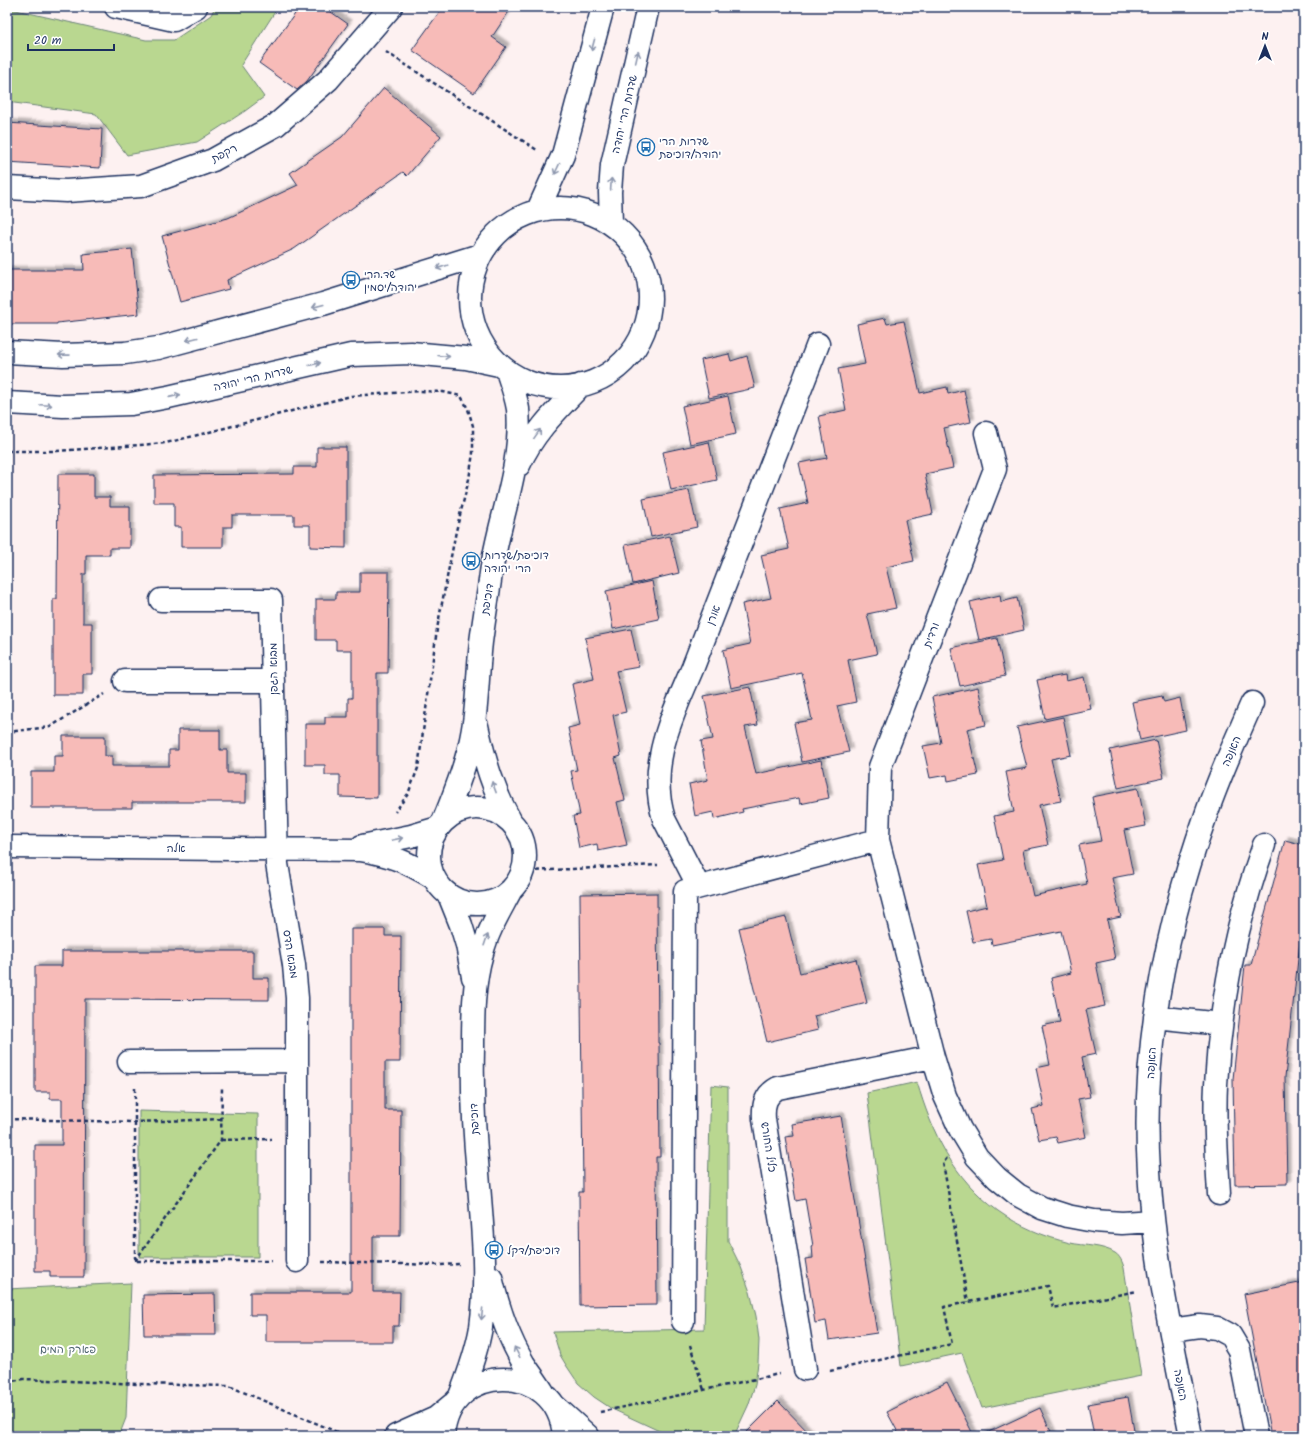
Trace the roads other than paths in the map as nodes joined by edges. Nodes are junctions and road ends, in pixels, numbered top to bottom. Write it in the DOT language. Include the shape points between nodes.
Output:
graph roads {
  1 [pos="116,7"];
  2 [pos="196,7"];
  3 [pos="391,7"];
  4 [pos="603,7"];
  5 [pos="648,7"];
  6 [pos="7,188"];
  7 [pos="538,210"];
  8 [pos="611,223"];
  9 [pos="480,255"];
  10 [pos="818,344"];
  11 [pos="7,352"];
  12 [pos="503,368"];
  13 [pos="581,386"];
  14 [pos="7,403"];
  15 [pos="986,433"];
  16 [pos="512,481"];
  17 [pos="161,600"];
  18 [pos="125,681"];
  19 [pos="273,681"];
  20 [pos="1252,703"];
  21 [pos="475,718"];
  22 [pos="511,822"];
  23 [pos="440,825"];
  24 [pos="878,840"];
  25 [pos="1264,845"];
  26 [pos="7,847"];
  27 [pos="276,848"];
  28 [pos="345,849"];
  29 [pos="434,878"];
  30 [pos="699,887"];
  31 [pos="511,890"];
  32 [pos="448,895"];
  33 [pos="475,992"];
  34 [pos="1155,1017"];
  35 [pos="1221,1024"];
  36 [pos="934,1057"];
  37 [pos="297,1061"];
  38 [pos="132,1062"];
  39 [pos="1219,1194"];
  40 [pos="1153,1221"];
  41 [pos="483,1255"];
  42 [pos="297,1261"];
  43 [pos="683,1321"];
  44 [pos="1171,1330"];
  45 [pos="805,1369"];
  46 [pos="457,1400"];
  47 [pos="549,1400"];
  48 [pos="566,1427"];
  49 [pos="396,1436"];
  50 [pos="443,1436"];
  51 [pos="588,1436"];
  52 [pos="1191,1436"];
  53 [pos="1256,1436"];
  1 -- 2 [label="street" via="174,20"];
  3 -- 6 [label="street, רקפת" via="328,80 276,125 213,160 141,186 66,191"];
  4 -- 7 [label="street, one-way" via="563,156"];
  8 -- 5 [label="street, שדרות הרי יהודה, one-way" via="612,165"];
  7 -- 8 [label="street" via="564,208 589,212"];
  7 -- 9 [label="street" via="515,219 499,231"];
  8 -- 13 [label="street" via="633,244 646,270 650,300 645,329 630,354 608,374"];
  9 -- 11 [label="street, one-way" via="323,304 158,348 126,354"];
  9 -- 12 [label="street" via="470,283 470,313 480,342"];
  10 -- 30 [label="street, אורן" via="663,744 659,772 661,808 664,819"];
  12 -- 13 [label="street" via="530,383 555,388"];
  14 -- 12 [label="street, שדרות הרי יהודה, one-way" via="63,406 131,404 351,355 411,353 466,358"];
  12 -- 16 [label="street, דוכיפת" via="518,409 518,438"];
  16 -- 13 [label="street, דוכיפת, one-way" via="537,433"];
  15 -- 24 [label="street, ורדית" via="995,469 880,767"];
  16 -- 21 [label="street, דוכיפת" via="493,562 481,643"];
  17 -- 19 [label="street, מבוא הגפן" via="272,600"];
  18 -- 19 [label="street"];
  19 -- 27 [label="street, מבוא הגפן"];
  20 -- 34 [label="street, האנפה" via="1228,757 1188,867 1172,925"];
  22 -- 21 [label="street, דוכיפת, one-way" via="490,776"];
  21 -- 23 [label="street, דוכיפת" via="460,780"];
  22 -- 23 [label="street" via="500,813 477,808 455,813"];
  22 -- 31 [label="street" via="523,841 526,856 523,872"];
  28 -- 23 [label="street, אלה, one-way" via="411,836"];
  23 -- 29 [label="street" via="431,841 428,856"];
  24 -- 30 [label="street"];
  24 -- 36 [label="street, ורדית"];
  25 -- 35 [label="street" via="1252,878 1234,946"];
  26 -- 27 [label="street, אלה"];
  27 -- 28 [label="street, אלה"];
  27 -- 37 [label="street, מבוא הדס" via="295,974"];
  28 -- 29 [label="street, אלה" via="400,859"];
  29 -- 32 [label="street"];
  30 -- 43 [label="street" via="685,891"];
  31 -- 32 [label="street" via="500,899 485,904 469,904"];
  33 -- 31 [label="street, דוכיפת, one-way" via="485,942"];
  32 -- 33 [label="street, דוכיפת" via="467,945"];
  33 -- 41 [label="street, דוכיפת" via="473,1103"];
  34 -- 35 [label="street"];
  34 -- 40 [label="street, האנפה" via="1148,1106 1148,1170"];
  35 -- 39 [label="street" via="1216,1085"];
  36 -- 40 [label="street, ורדית" via="945,1096 966,1139 997,1178 1018,1195 1042,1208 1067,1216 1122,1223"];
  36 -- 45 [label="street, כליל החורש" via="778,1088 766,1098 764,1119"];
  37 -- 38 [label="street"];
  37 -- 42 [label="street, מבוא הדס"];
  40 -- 44 [label="street, האנפה"];
  41 -- 46 [label="street, דוכיפת, one-way" via="484,1294 478,1340"];
  47 -- 41 [label="street, דוכיפת, one-way" via="524,1364 508,1334"];
  44 -- 52 [label="street, האנפה"];
  44 -- 53 [label="street" via="1200,1326 1216,1328 1230,1335 1239,1350"];
  46 -- 47 [label="street" via="475,1385 503,1378 531,1385"];
  46 -- 49 [label="street" via="436,1418"];
  46 -- 50 [label="street, דוכיפת" via="446,1420"];
  47 -- 48 [label="street"];
  48 -- 51 [label="street"];
}
